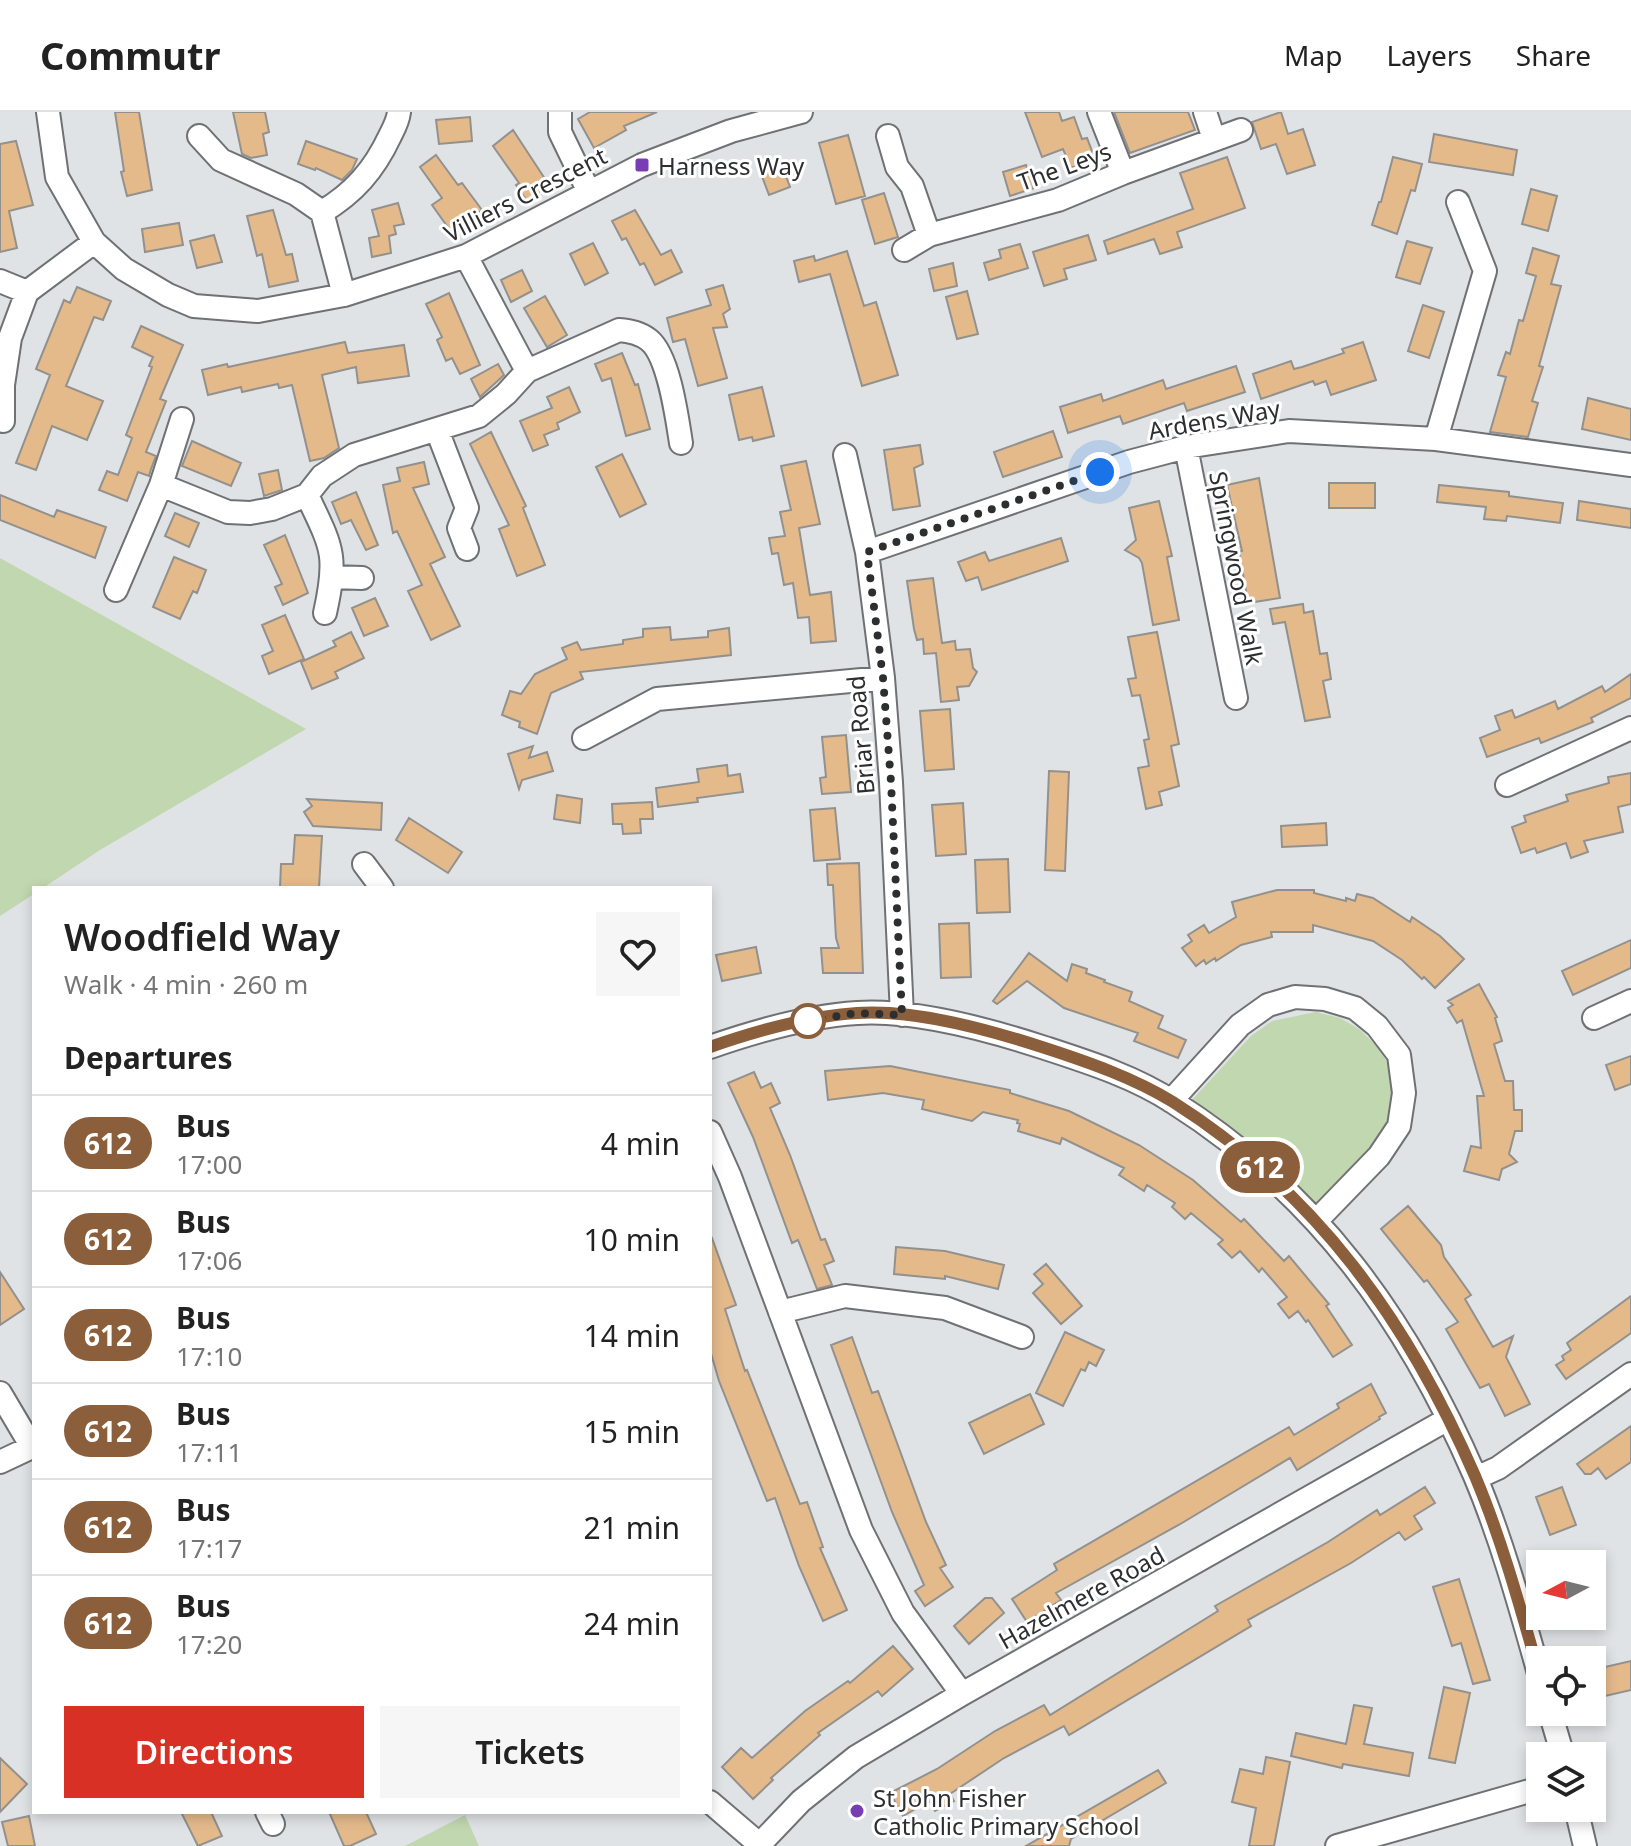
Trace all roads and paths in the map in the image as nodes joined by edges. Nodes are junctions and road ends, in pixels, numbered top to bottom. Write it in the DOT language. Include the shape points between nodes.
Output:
graph roads {
  1 [pos="48,112"];
  2 [pos="399,112"];
  3 [pos="560,112"];
  4 [pos="801,112"];
  5 [pos="1099,112"];
  6 [pos="1205,112"];
  7 [pos="1241,130"];
  8 [pos="199,136"];
  9 [pos="888,136"];
  10 [pos="1214,139"];
  11 [pos="1123,173"];
  12 [pos="588,190"];
  13 [pos="1458,202"];
  14 [pos="322,212"];
  15 [pos="929,235"];
  16 [pos="94,242"];
  17 [pos="904,250"];
  18 [pos="466,256"];
  19 [pos="0,281"];
  20 [pos="27,292"];
  21 [pos="344,295"];
  22 [pos="527,371"];
  23 [pos="182,419"];
  24 [pos="3,421"];
  25 [pos="437,430"];
  26 [pos="1436,439"];
  27 [pos="681,443"];
  28 [pos="1186,447"];
  29 [pos="845,455"];
  30 [pos="1631,465"];
  31 [pos="161,485"];
  32 [pos="307,495"];
  33 [pos="467,549"];
  34 [pos="867,552"];
  35 [pos="333,577"];
  36 [pos="362,578"];
  37 [pos="116,590"];
  38 [pos="325,613"];
  39 [pos="883,678"];
  40 [pos="1236,698"];
  41 [pos="1631,728"];
  42 [pos="584,738"];
  43 [pos="1507,785"];
  44 [pos="364,864"];
  45 [pos="380,886"];
  46 [pos="1631,1001"];
  47 [pos="902,1015"];
  48 [pos="1594,1018"];
  49 [pos="712,1046"];
  50 [pos="1171,1101"];
  51 [pos="712,1136"];
  52 [pos="1317,1220"];
  53 [pos="780,1312"];
  54 [pos="1022,1337"];
  55 [pos="1631,1374"];
  56 [pos="0,1393"];
  57 [pos="1448,1419"];
  58 [pos="32,1445"];
  59 [pos="32,1447"];
  60 [pos="0,1462"];
  61 [pos="1476,1478"];
  62 [pos="1530,1646"];
  63 [pos="962,1694"];
  64 [pos="1526,1792"];
  65 [pos="712,1804"];
  66 [pos="1579,1822"];
  67 [pos="758,1845"];
  68 [pos="1337,1846"];
  69 [pos="1585,1846"];
  1 -- 16 [label="street, Villiers Crescent" via="57,177"];
  2 -- 14 [label="street" via="366,178"];
  3 -- 12 [label="street" via="560,132"];
  4 -- 12 [label="street, Villiers Crescent" via="731,131"];
  5 -- 11 [label="street"];
  6 -- 10 [label="street"];
  7 -- 10 [label="street, The Leys"];
  8 -- 14 [label="street" via="221,160 283,187"];
  9 -- 15 [label="street"];
  10 -- 11 [label="street, The Leys"];
  11 -- 15 [label="street, The Leys" via="1058,200"];
  12 -- 18 [label="street, Villiers Crescent"];
  13 -- 26 [label="street" via="1485,271"];
  14 -- 21 [label="street"];
  15 -- 17 [label="street, The Leys"];
  16 -- 20 [label="street"];
  16 -- 21 [label="street, Villiers Crescent" via="124,269 194,306 258,311"];
  18 -- 21 [label="street, Villiers Crescent"];
  18 -- 22 [label="street"];
  19 -- 20 [label="street"];
  20 -- 24 [label="street" via="10,338"];
  22 -- 25 [label="street" via="479,416"];
  22 -- 27 [label="street" via="619,330 635,332 657,348"];
  23 -- 31 [label="street"];
  25 -- 32 [label="street" via="354,455 322,476"];
  25 -- 33 [label="street" via="467,508 459,528"];
  26 -- 28 [label="street, Ardens Way" via="1289,431"];
  26 -- 30 [label="street, Ardens Way"];
  28 -- 34 [label="street, Ardens Way"];
  28 -- 40 [label="street, Springwood Walk"];
  29 -- 34 [label="street, Briar Road"];
  31 -- 32 [label="street" via="239,513 272,509"];
  31 -- 37 [label="street"];
  32 -- 35 [label="street" via="332,546"];
  34 -- 39 [label="street, Briar Road"];
  35 -- 36 [label="street"];
  35 -- 38 [label="street"];
  39 -- 42 [label="street" via="657,699"];
  39 -- 47 [label="street, Briar Road"];
  41 -- 43 [label="street"];
  44 -- 45 [label="street"];
  46 -- 48 [label="street"];
  47 -- 49 [label="street" via="856,1013 762,1029"];
  47 -- 50 [label="street" via="994,1031 1095,1064"];
  50 -- 52 [label="street" via="1254,1161"];
  50 -- 52 [label="street" via="1240,1025 1268,1005 1295,997 1355,1008 1399,1055 1404,1093 1399,1126 1379,1156"];
  51 -- 53 [label="street"];
  52 -- 57 [label="street" via="1375,1292 1424,1369"];
  53 -- 54 [label="street" via="845,1296 945,1308"];
  53 -- 63 [label="street" via="861,1530 903,1613"];
  55 -- 61 [label="street"];
  56 -- 58 [label="street"];
  57 -- 61 [label="street"];
  57 -- 63 [label="street, Hazelmere Road"];
  59 -- 60 [label="street"];
  61 -- 62 [label="street"];
  63 -- 67 [label="street, Hazelmere Road" via="856,1757 801,1801"];
  64 -- 68 [label="street"];
  65 -- 67 [label="street"];
  66 -- 69 [label="street"];
}
